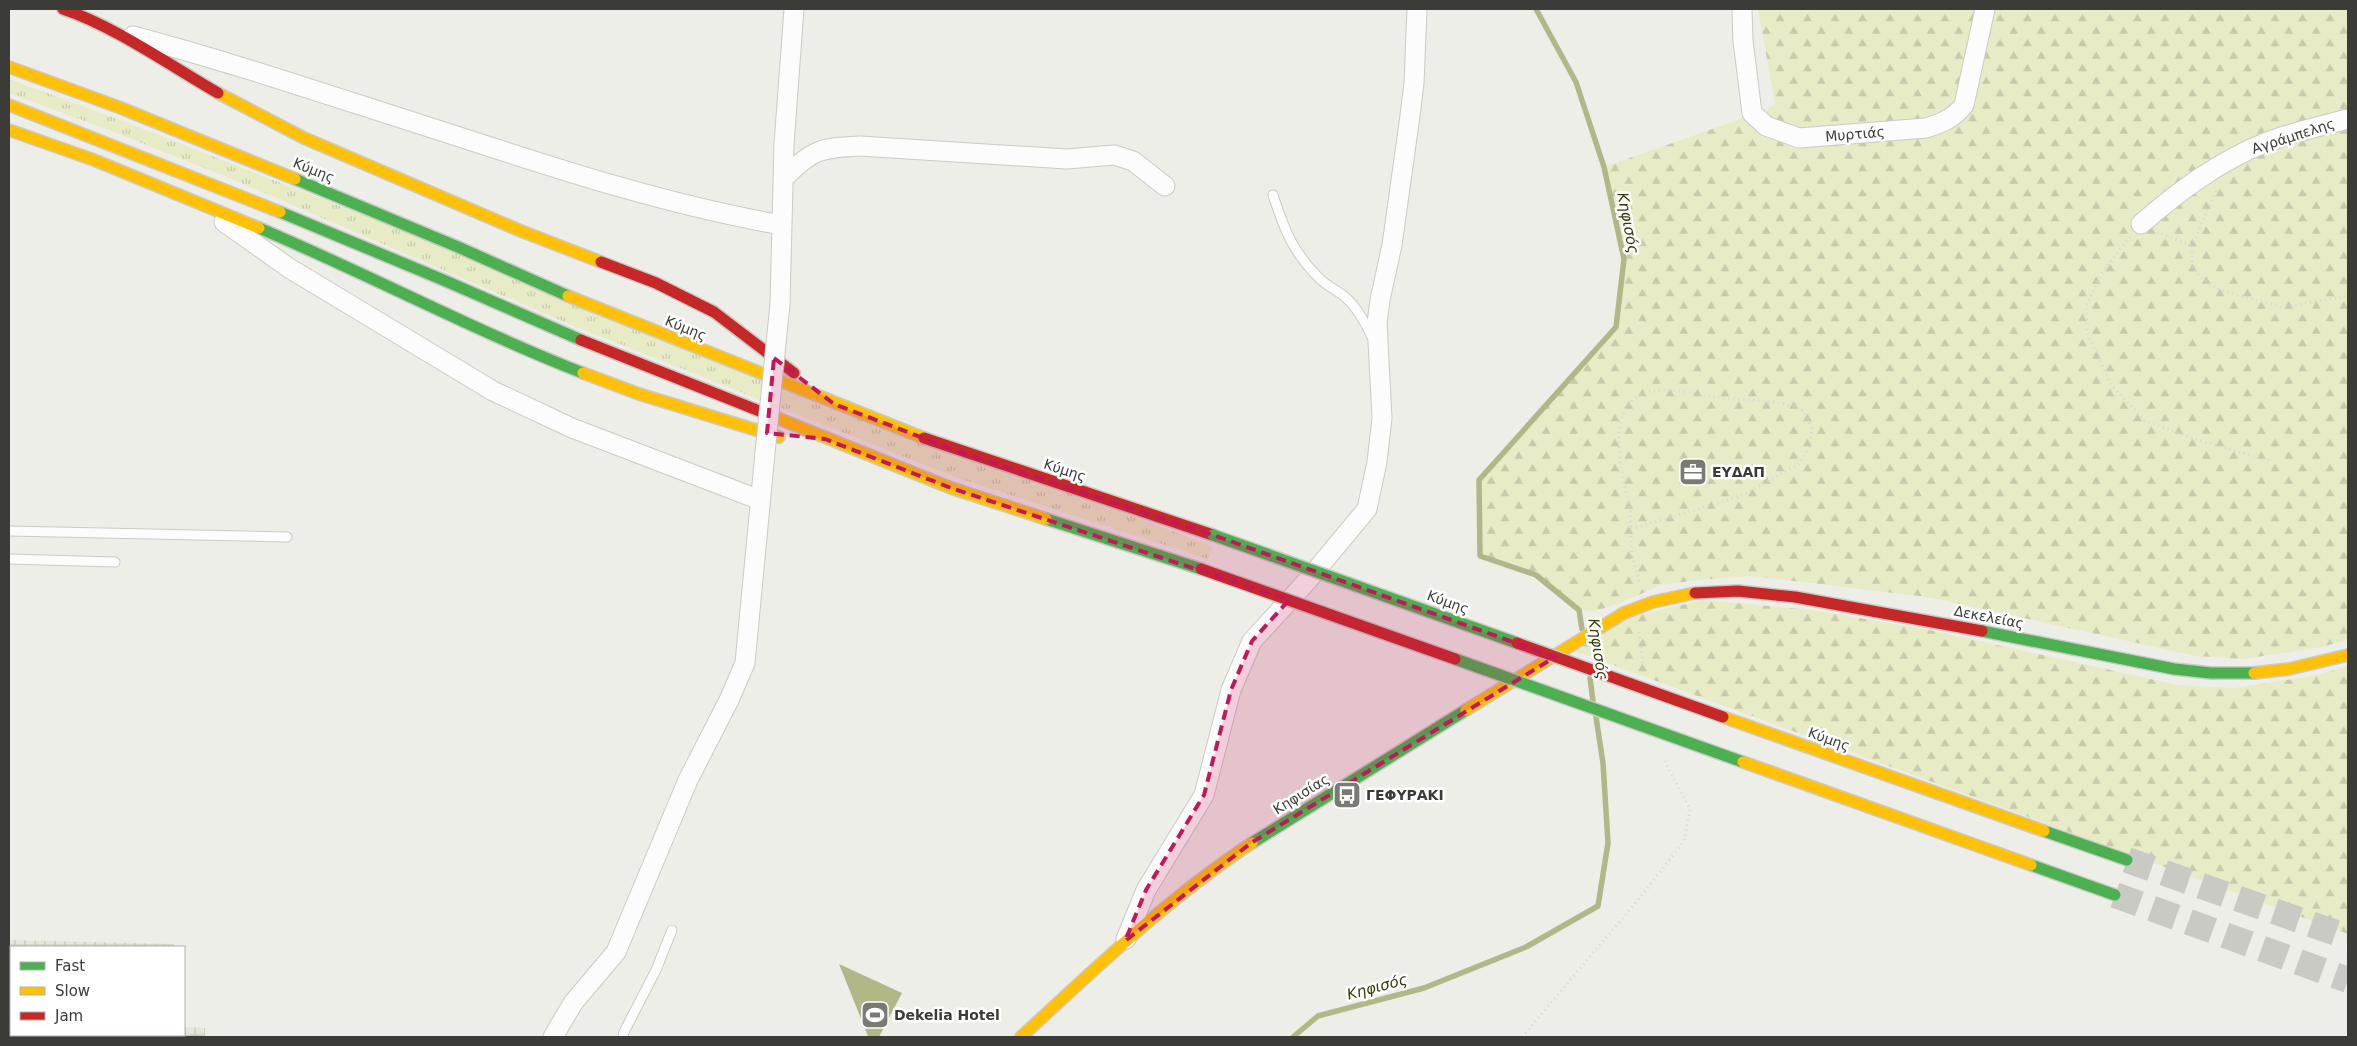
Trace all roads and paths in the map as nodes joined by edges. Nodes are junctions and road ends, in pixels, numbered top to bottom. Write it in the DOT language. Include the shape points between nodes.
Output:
graph roads {
  1 [pos="62,9"];
  2 [pos="794,9"];
  3 [pos="1417,9"];
  4 [pos="1742,9"];
  5 [pos="1985,9"];
  6 [pos="109,30"];
  7 [pos="9,67"];
  8 [pos="9,105"];
  9 [pos="2348,119"];
  10 [pos="9,130"];
  11 [pos="2221,165"];
  12 [pos="785,177"];
  13 [pos="1165,186"];
  14 [pos="1273,195"];
  15 [pos="196,202"];
  16 [pos="2141,224"];
  17 [pos="782,225"];
  18 [pos="2192,246"];
  19 [pos="2348,296"];
  20 [pos="1378,351"];
  21 [pos="834,404"];
  22 [pos="825,438"];
  23 [pos="2272,461"];
  24 [pos="760,500"];
  25 [pos="1631,527"];
  26 [pos="9,531"];
  27 [pos="287,537"];
  28 [pos="9,559"];
  29 [pos="115,562"];
  30 [pos="1647,603"];
  31 [pos="1624,613"];
  32 [pos="2348,655"];
  33 [pos="1643,670"];
  34 [pos="1660,751"];
  35 [pos="2127,860"];
  36 [pos="2115,896"];
  37 [pos="672,930"];
  38 [pos="1125,940"];
  39 [pos="553,1037"];
  40 [pos="623,1037"];
  41 [pos="1021,1037"];
  42 [pos="1522,1037"];
  1 -- 6 [label="main road"];
  2 -- 12 [label="street" via="784,144"];
  3 -- 20 [label="street" via="1414,83 1392,245 1380,300"];
  4 -- 5 [label="street, Μυρτιάς" via="1752,113 1766,126 1799,138 1926,128 1945,123 1964,105"];
  6 -- 17 [label="street" via="274,77 642,194 729,216"];
  6 -- 21 [label="main road" via="236,104 304,138 521,231 656,283 714,312"];
  7 -- 21 [label="main road, Κύμης" via="230,152 581,302"];
  8 -- 22 [label="main road" via="239,195 570,336"];
  9 -- 11 [label="street, Αγράμπελης" via="2268,142"];
  10 -- 15 [label="main road" via="94,160"];
  11 -- 16 [label="street, Αγράμπελης" via="2180,190"];
  11 -- 18 [label="path" via="2220,181"];
  12 -- 13 [label="street" via="815,151 827,147 860,146 1067,159 1114,155 1133,161"];
  12 -- 17 [label="street"];
  14 -- 20 [label="lane" via="1284,231 1302,258 1320,280 1346,298 1365,322"];
  15 -- 22 [label="main road" via="335,261 509,343 581,372 640,394 780,437"];
  15 -- 24 [label="street" via="289,268 493,391 572,428"];
  16 -- 18 [label="path"];
  16 -- 23 [label="path" via="2102,273 2086,306 2087,332 2111,385 2145,421"];
  17 -- 24 [label="street, bridge" via="780,304"];
  18 -- 19 [label="path" via="2192,265 2200,277 2222,291 2283,307"];
  20 -- 38 [label="street" via="1382,418 1368,509 1252,641 1231,690 1204,795 1146,890"];
  21 -- 35 [label="main road, Κύμης, bridge" via="960,452 1214,535"];
  22 -- 36 [label="main road, bridge" via="951,488 1201,569"];
  24 -- 39 [label="street" via="745,663 688,780 616,952 573,1003"];
  25 -- 25 [label="path" via="1618,435 1624,412 1636,397 1651,391 1674,391 1790,404 1804,411 1812,428 1810,446 1800,463 1742,495 1686,514"];
  25 -- 30 [label="path" via="1631,547"];
  26 -- 27 [label="lane"];
  28 -- 29 [label="lane"];
  30 -- 31 [label="main road, Δεκελείας"];
  30 -- 32 [label="main road, Δεκελείας" via="1700,591 1755,591 1920,618 2170,668 2229,674 2275,672"];
  30 -- 33 [label="path" via="1639,623"];
  31 -- 38 [label="main road, Κηφισίας" via="1251,843"];
  34 -- 42 [label="path" via="1690,809 1684,841"];
  37 -- 40 [label="lane"];
  38 -- 41 [label="main road, Κηφισίας"];
}
